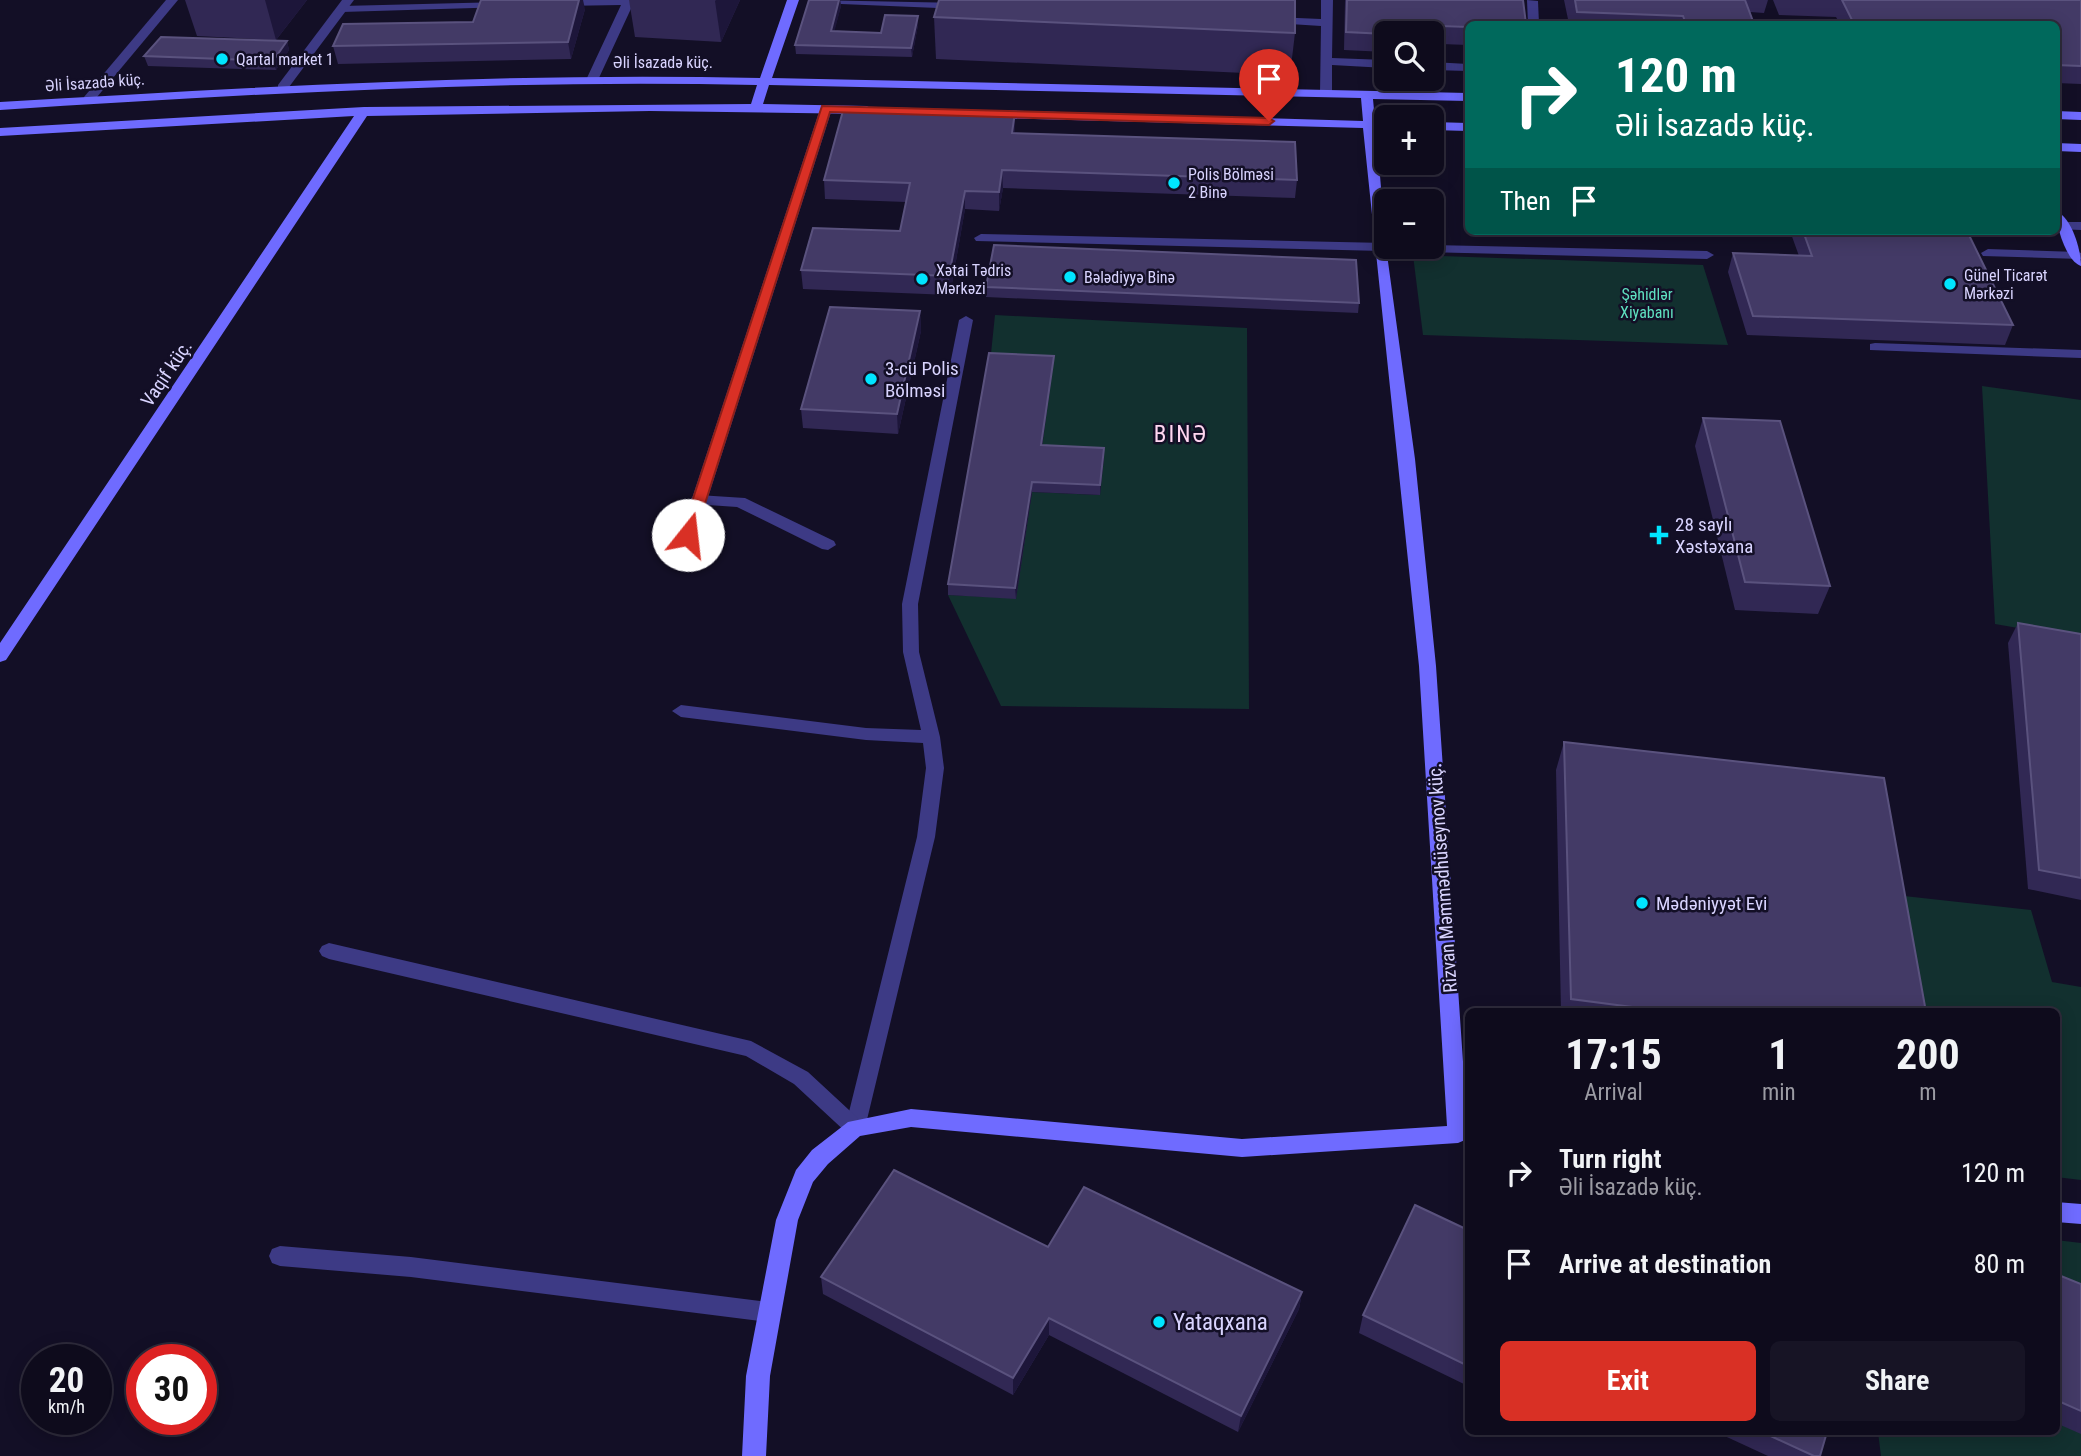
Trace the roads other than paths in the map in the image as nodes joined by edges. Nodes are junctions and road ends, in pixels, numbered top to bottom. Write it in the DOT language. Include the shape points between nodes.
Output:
graph roads {
  1 [pos="172,0"];
  2 [pos="793,0"];
  3 [pos="817,0"];
  4 [pos="971,0"];
  5 [pos="1327,0"];
  6 [pos="629,1"];
  7 [pos="1532,1"];
  8 [pos="345,4"];
  9 [pos="517,4"];
  10 [pos="543,4"];
  11 [pos="1263,20"];
  12 [pos="1534,21"];
  13 [pos="1326,23"];
  14 [pos="1326,61"];
  15 [pos="1374,63"];
  16 [pos="1444,67"];
  17 [pos="1465,68"];
  18 [pos="765,79"];
  19 [pos="592,80"];
  20 [pos="282,88"];
  21 [pos="1326,93"];
  22 [pos="1367,94"];
  23 [pos="1465,97"];
  24 [pos="88,100"];
  25 [pos="0,106"];
  26 [pos="755,106"];
  27 [pos="826,109"];
  28 [pos="881,110"];
  29 [pos="364,111"];
  30 [pos="978,113"];
  31 [pos="1374,113"];
  32 [pos="2060,115"];
  33 [pos="2081,116"];
  34 [pos="1374,122"];
  35 [pos="1374,124"];
  36 [pos="1444,126"];
  37 [pos="1465,127"];
  38 [pos="0,132"];
  39 [pos="2060,147"];
  40 [pos="2081,148"];
  41 [pos="2060,220"];
  42 [pos="2060,222"];
  43 [pos="2081,226"];
  44 [pos="981,238"];
  45 [pos="1374,247"];
  46 [pos="1444,249"];
  47 [pos="1988,253"];
  48 [pos="1707,255"];
  49 [pos="1381,259"];
  50 [pos="2079,259"];
  51 [pos="966,320"];
  52 [pos="1875,347"];
  53 [pos="2081,354"];
  54 [pos="698,500"];
  55 [pos="688,535"];
  56 [pos="828,545"];
  57 [pos="0,656"];
  58 [pos="681,711"];
  59 [pos="931,737"];
  60 [pos="329,951"];
  61 [pos="855,1128"];
  62 [pos="1463,1135"];
  63 [pos="2060,1212"];
  64 [pos="2081,1214"];
  65 [pos="280,1256"];
  66 [pos="768,1312"];
  67 [pos="754,1456"];
  1 -- 24 [label="street"];
  2 -- 18 [label="main road"];
  3 -- 4 [label="street" via="969,6"];
  5 -- 13 [label="street"];
  6 -- 10 [label="street"];
  6 -- 19 [label="street"];
  7 -- 12 [label="street"];
  8 -- 9 [label="street"];
  8 -- 20 [label="street"];
  11 -- 13 [label="street"];
  13 -- 14 [label="street"];
  14 -- 15 [label="street"];
  14 -- 21 [label="street"];
  16 -- 17 [label="street"];
  18 -- 19 [label="main road, Əli İsazadə küç."];
  18 -- 21 [label="main road, Əli İsazadə küç."];
  18 -- 26 [label="main road"];
  19 -- 20 [label="main road, Əli İsazadə küç."];
  20 -- 24 [label="main road, Əli İsazadə küç."];
  21 -- 22 [label="main road, Əli İsazadə küç."];
  21 -- 34 [label="main road"];
  22 -- 23 [label="main road"];
  22 -- 31 [label="main road, Rizvan Məmmədhüseynov küç."];
  24 -- 25 [label="main road, Əli İsazadə küç."];
  26 -- 27 [label="main road"];
  26 -- 29 [label="main road"];
  27 -- 28 [label="main road"];
  27 -- 54 [label="street"];
  29 -- 38 [label="main road"];
  29 -- 57 [label="main road, Vaqif küç."];
  30 -- 35 [label="main road"];
  32 -- 33 [label="main road"];
  36 -- 37 [label="main road"];
  39 -- 40 [label="main road"];
  41 -- 43 [label="street"];
  42 -- 50 [label="main road"];
  44 -- 45 [label="street"];
  46 -- 48 [label="street"];
  47 -- 50 [label="street"];
  49 -- 62 [label="main road, Rizvan Məmmədhüseynov küç." via="1414,525"];
  51 -- 59 [label="street" via="910,604 911,652"];
  52 -- 53 [label="street"];
  54 -- 55 [label="street"];
  54 -- 56 [label="street" via="740,502"];
  58 -- 59 [label="street" via="866,734"];
  59 -- 61 [label="street" via="934,768 926,837"];
  60 -- 61 [label="street" via="751,1049 800,1077"];
  61 -- 62 [label="main road, Rizvan Məmmədhüseynov küç." via="911,1118 1294,1149 1384,1137"];
  61 -- 66 [label="main road, Rizvan Məmmədhüseynov küç." via="804,1177 787,1220"];
  63 -- 64 [label="main road"];
  65 -- 66 [label="street" via="411,1267"];
  66 -- 67 [label="main road, Rizvan Məmmədhüseynov küç." via="758,1376"];
}
